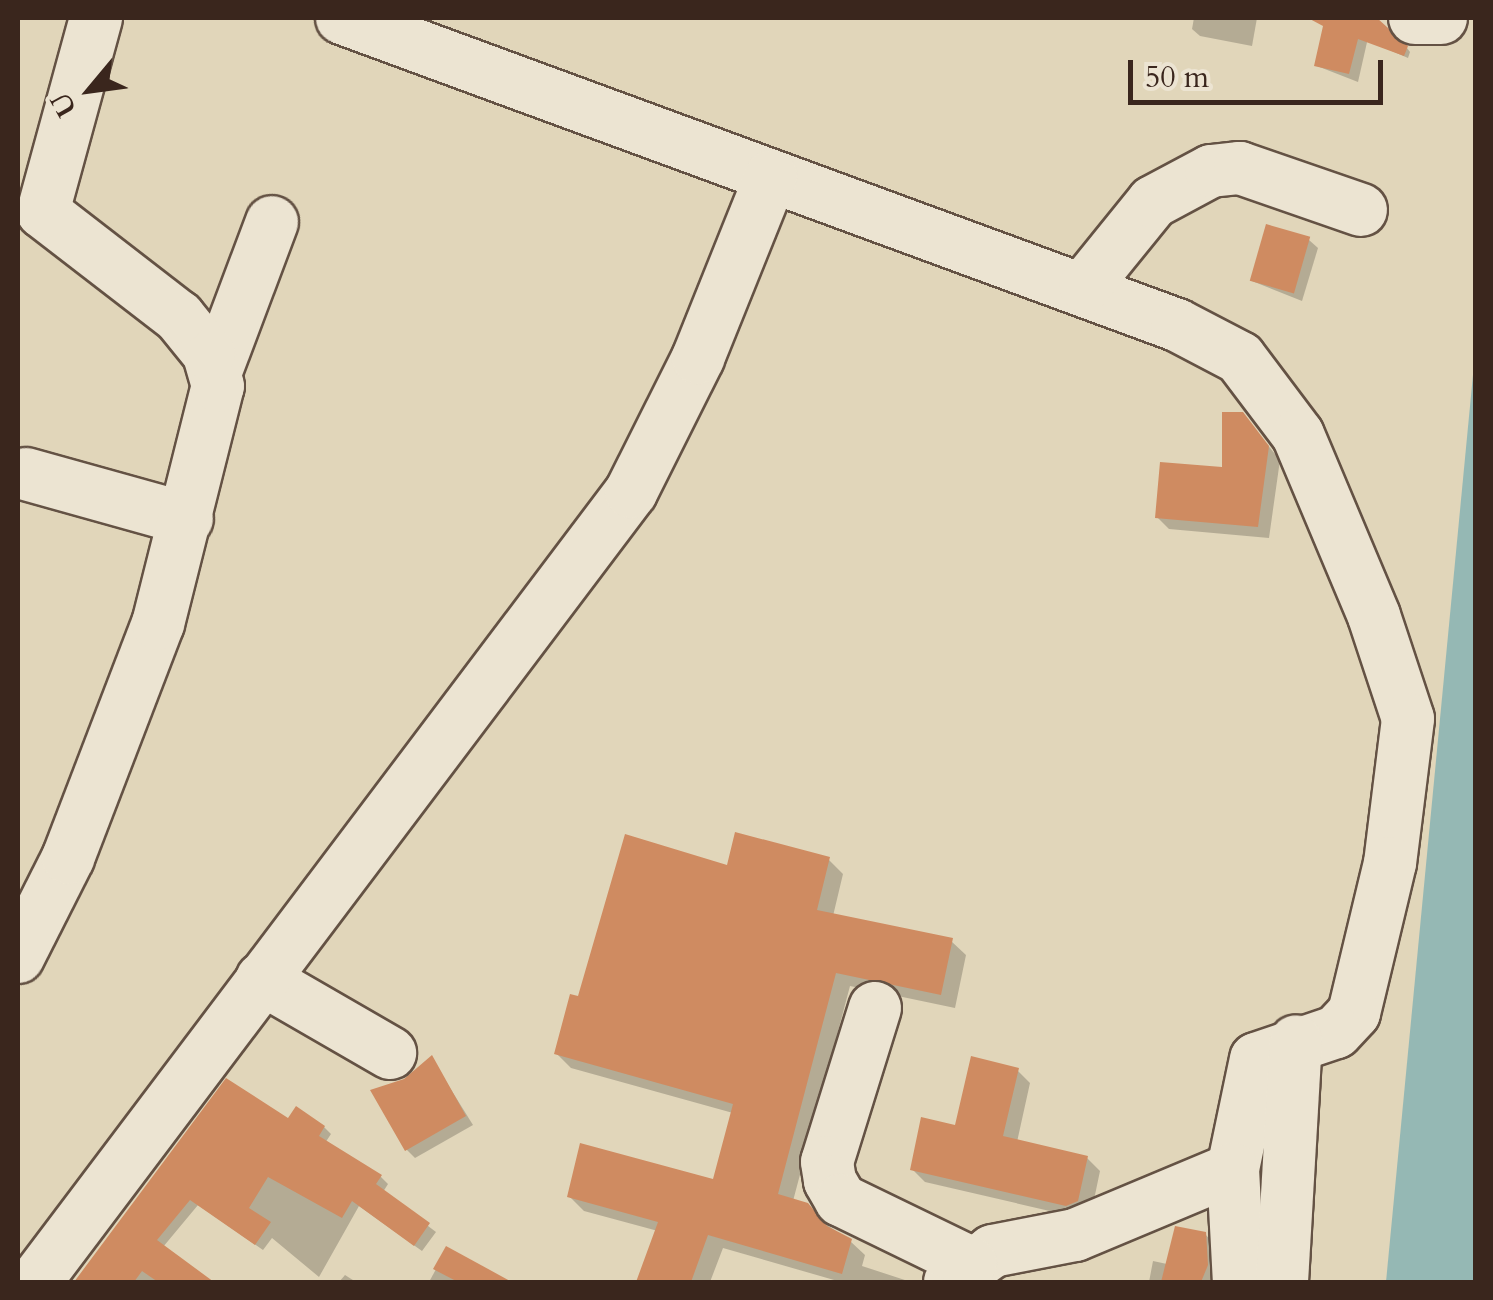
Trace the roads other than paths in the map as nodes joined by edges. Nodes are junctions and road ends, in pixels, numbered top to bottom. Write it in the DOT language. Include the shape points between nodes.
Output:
graph roads {
  1 [pos="96,18"];
  2 [pos="342,18"];
  3 [pos="1415,18"];
  4 [pos="1441,18"];
  5 [pos="771,176"];
  6 [pos="30,208"];
  7 [pos="1361,210"];
  8 [pos="272,222"];
  9 [pos="1085,286"];
  10 [pos="216,371"];
  11 [pos="26,474"];
  12 [pos="187,519"];
  13 [pos="18,957"];
  14 [pos="262,979"];
  15 [pos="875,1008"];
  16 [pos="1296,1041"];
  17 [pos="390,1053"];
  18 [pos="1233,1168"];
  19 [pos="961,1273"];
  20 [pos="36,1282"];
  21 [pos="1239,1282"];
  22 [pos="1282,1282"];
  1 -- 6 [label="street"];
  2 -- 5 [label="street"];
  3 -- 4 [label="street"];
  5 -- 9 [label="street"];
  5 -- 14 [label="street" via="698,358 631,492"];
  6 -- 10 [label="street" via="151,291 198,337"];
  7 -- 9 [label="street" via="1240,168 1212,171 1153,202"];
  8 -- 10 [label="street"];
  9 -- 16 [label="street" via="1240,358 1277,399 1298,435 1402,695 1409,744 1390,863 1354,1012 1336,1032"];
  10 -- 12 [label="street" via="216,400"];
  11 -- 12 [label="street"];
  12 -- 13 [label="street" via="158,624 101,776"];
  14 -- 17 [label="street"];
  14 -- 20 [label="street"];
  15 -- 19 [label="street" via="827,1162 830,1181 841,1200"];
  16 -- 18 [label="street" via="1265,1052 1250,1069"];
  16 -- 22 [label="street"];
  18 -- 19 [label="street" via="1143,1211"];
  18 -- 21 [label="street"];
}
